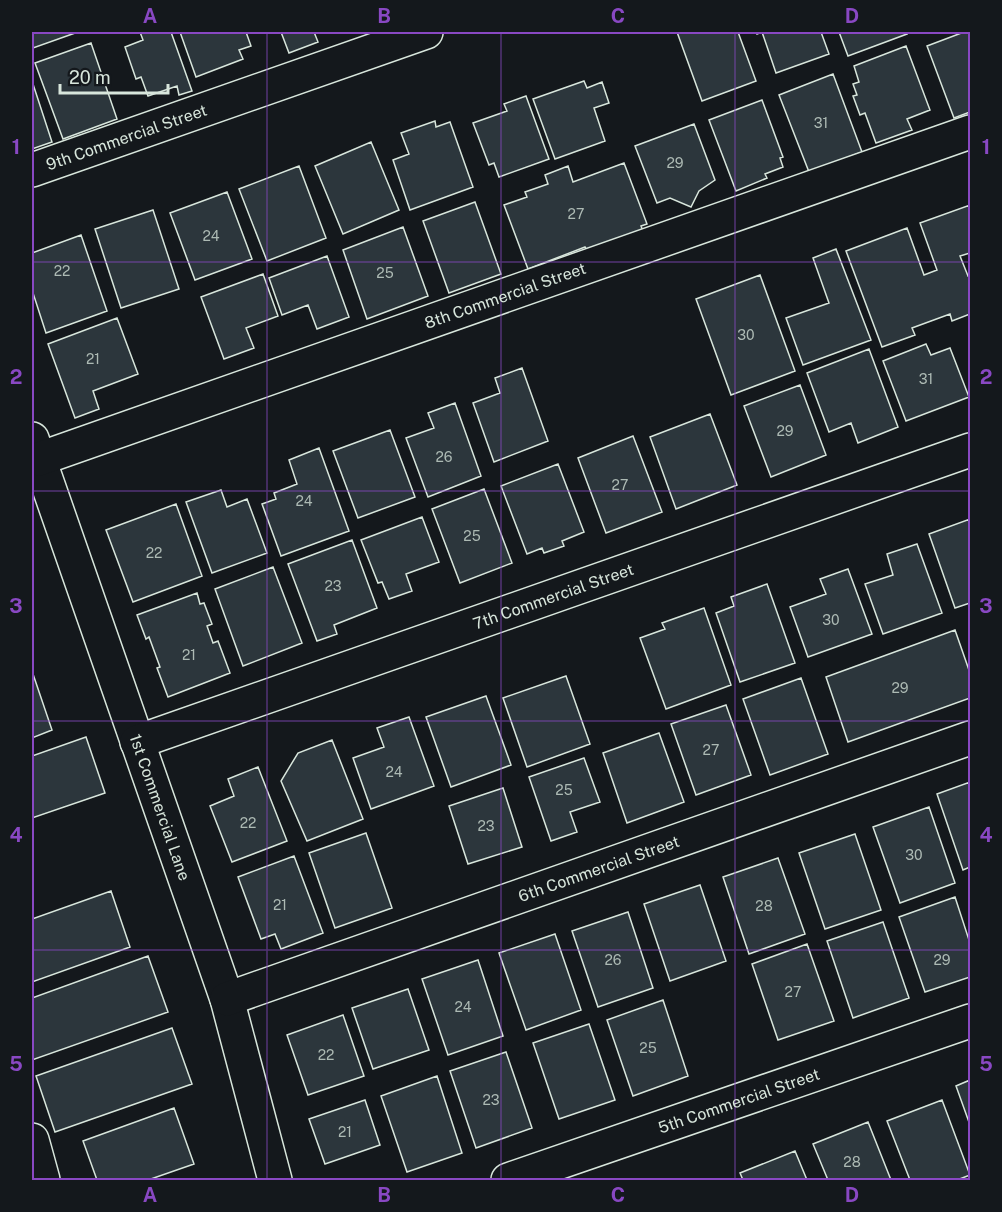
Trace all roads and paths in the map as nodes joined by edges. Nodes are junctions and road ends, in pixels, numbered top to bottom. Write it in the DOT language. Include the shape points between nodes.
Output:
graph roads {
  1 [pos="426,32"];
  2 [pos="970,132"];
  3 [pos="32,170"];
  4 [pos="34,450"];
  5 [pos="970,450"];
  6 [pos="970,738"];
  7 [pos="138,742"];
  8 [pos="226,999"];
  9 [pos="970,1022"];
  10 [pos="32,1140"];
  11 [pos="43,1180"];
  12 [pos="275,1180"];
  13 [pos="508,1180"];
  1 -- 3 [label="street, 9th Commercial Street"];
  2 -- 4 [label="street, 8th Commercial Street"];
  4 -- 7 [label="street, 1st Commercial Lane"];
  5 -- 7 [label="street, 7th Commercial Street"];
  6 -- 8 [label="street, 6th Commercial Street"];
  7 -- 8 [label="street, 1st Commercial Lane"];
  8 -- 12 [label="street, 1st Commercial Lane"];
  9 -- 13 [label="street, 5th Commercial Street"];
  10 -- 11 [label="street"];
}
